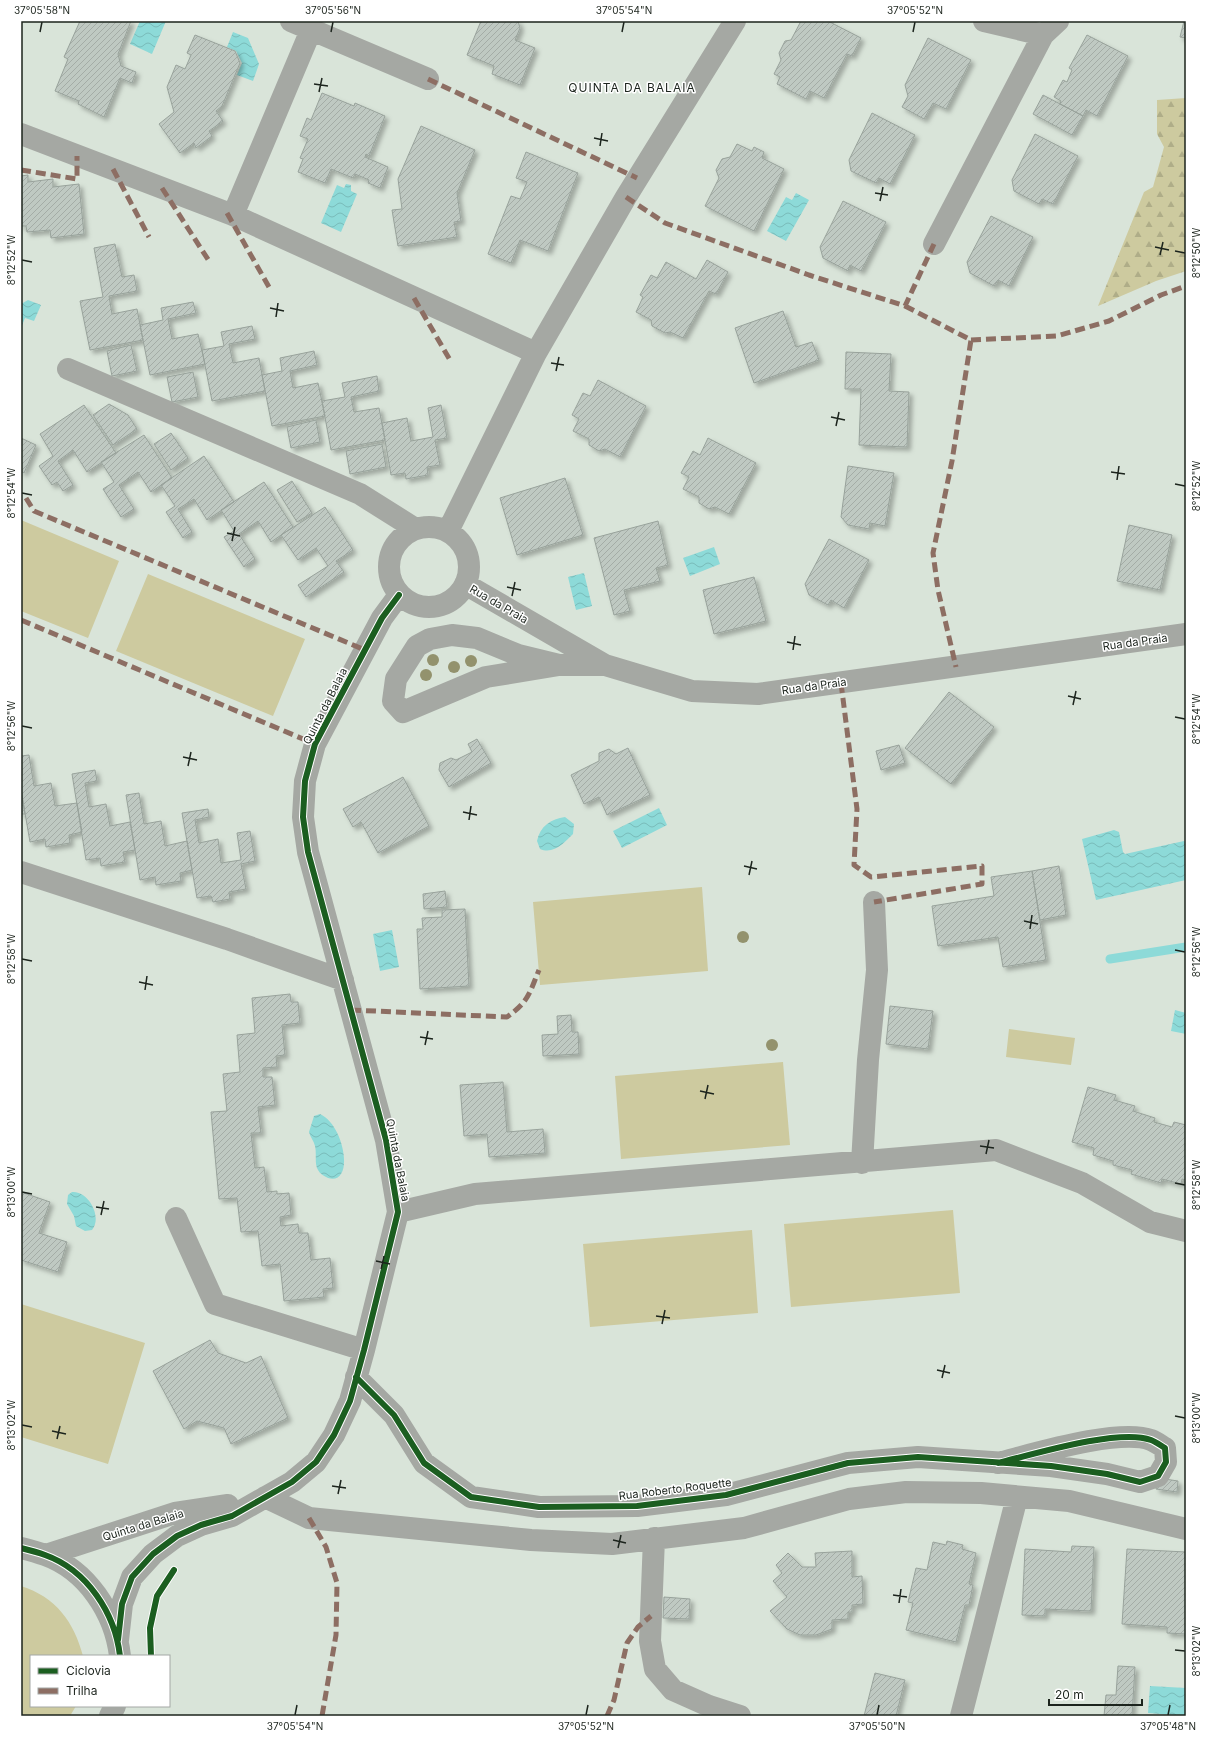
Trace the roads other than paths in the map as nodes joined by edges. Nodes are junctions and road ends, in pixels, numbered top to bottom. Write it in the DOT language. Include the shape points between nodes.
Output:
graph roads {
  1 [pos="291,21"];
  2 [pos="735,21"];
  3 [pos="984,21"];
  4 [pos="1051,28"];
  5 [pos="311,30"];
  6 [pos="428,79"];
  7 [pos="21,134"];
  8 [pos="232,215"];
  9 [pos="934,244"];
  10 [pos="536,353"];
  11 [pos="68,369"];
  12 [pos="414,528"];
  13 [pos="448,531"];
  14 [pos="465,584"];
  15 [pos="399,595"];
  16 [pos="1186,634"];
  17 [pos="559,665"];
  18 [pos="605,665"];
  19 [pos="21,872"];
  20 [pos="874,902"];
  21 [pos="343,980"];
  22 [pos="862,1163"];
  23 [pos="398,1212"];
  24 [pos="176,1218"];
  25 [pos="1186,1231"];
  26 [pos="364,1350"];
  27 [pos="356,1377"];
  28 [pos="998,1463"];
  29 [pos="265,1497"];
  30 [pos="1017,1497"];
  31 [pos="1186,1529"];
  32 [pos="654,1538"];
  33 [pos="21,1548"];
  34 [pos="46,1555"];
  35 [pos="119,1648"];
  36 [pos="114,1707"];
  37 [pos="693,1709"];
  38 [pos="110,1716"];
  39 [pos="740,1716"];
  40 [pos="961,1716"];
  1 -- 5 [label="street"];
  2 -- 10 [label="street" via="630,191"];
  3 -- 4 [label="street"];
  4 -- 9 [label="street"];
  5 -- 6 [label="street"];
  5 -- 8 [label="street"];
  7 -- 8 [label="street"];
  8 -- 10 [label="street"];
  10 -- 13 [label="street"];
  11 -- 12 [label="street" via="360,494"];
  12 -- 13 [label="street" via="437,526"];
  12 -- 15 [label="street" via="394,545 389,557 388,571"];
  13 -- 14 [label="street" via="458,538 469,560"];
  14 -- 15 [label="street" via="458,595 447,603 435,607 422,607 410,603"];
  14 -- 18 [label="street, Rua da Praia"];
  15 -- 21 [label="street, Quinta da Balaia" via="382,618 315,744 305,780 303,817 308,852"];
  16 -- 18 [label="street, Rua da Praia" via="758,694 692,691"];
  17 -- 17 [label="street" via="518,654 477,638 452,635 430,639 417,646 409,656 396,679 393,701 403,712 486,677"];
  17 -- 18 [label="street"];
  19 -- 21 [label="street"];
  20 -- 22 [label="street" via="876,970"];
  21 -- 23 [label="street, Quinta da Balaia" via="386,1140"];
  22 -- 23 [label="street" via="475,1194"];
  22 -- 25 [label="street" via="996,1150 1082,1183 1150,1222"];
  23 -- 26 [label="street, Quinta da Balaia"];
  24 -- 26 [label="street" via="215,1304"];
  26 -- 27 [label="street, Quinta da Balaia"];
  27 -- 28 [label="street, Rua Roberto Roquette" via="394,1415 424,1463 470,1496 539,1507 637,1506 726,1496 848,1463 918,1457"];
  27 -- 29 [label="street, Quinta da Balaia" via="350,1401 334,1435 316,1462 292,1482"];
  28 -- 28 [label="street, Rua Roberto Roquette" via="1051,1466 1107,1474 1140,1482 1158,1476 1166,1462 1164,1448 1158,1444 1151,1440 1123,1436"];
  29 -- 32 [label="street" via="309,1518 531,1540 612,1544"];
  29 -- 34 [label="street, Quinta da Balaia" via="175,1513"];
  29 -- 35 [label="street, Quinta da Balaia" via="232,1516 200,1525 177,1536 154,1554 132,1577 122,1604"];
  30 -- 31 [label="street" via="1069,1501"];
  30 -- 32 [label="street" via="981,1493 906,1492 849,1499 744,1528"];
  30 -- 40 [label="street"];
  32 -- 37 [label="street" via="650,1641 655,1669"];
  33 -- 34 [label="street"];
  34 -- 35 [label="street" via="74,1571 93,1590 109,1614"];
  36 -- 38 [label="street"];
  37 -- 39 [label="street"];
}
